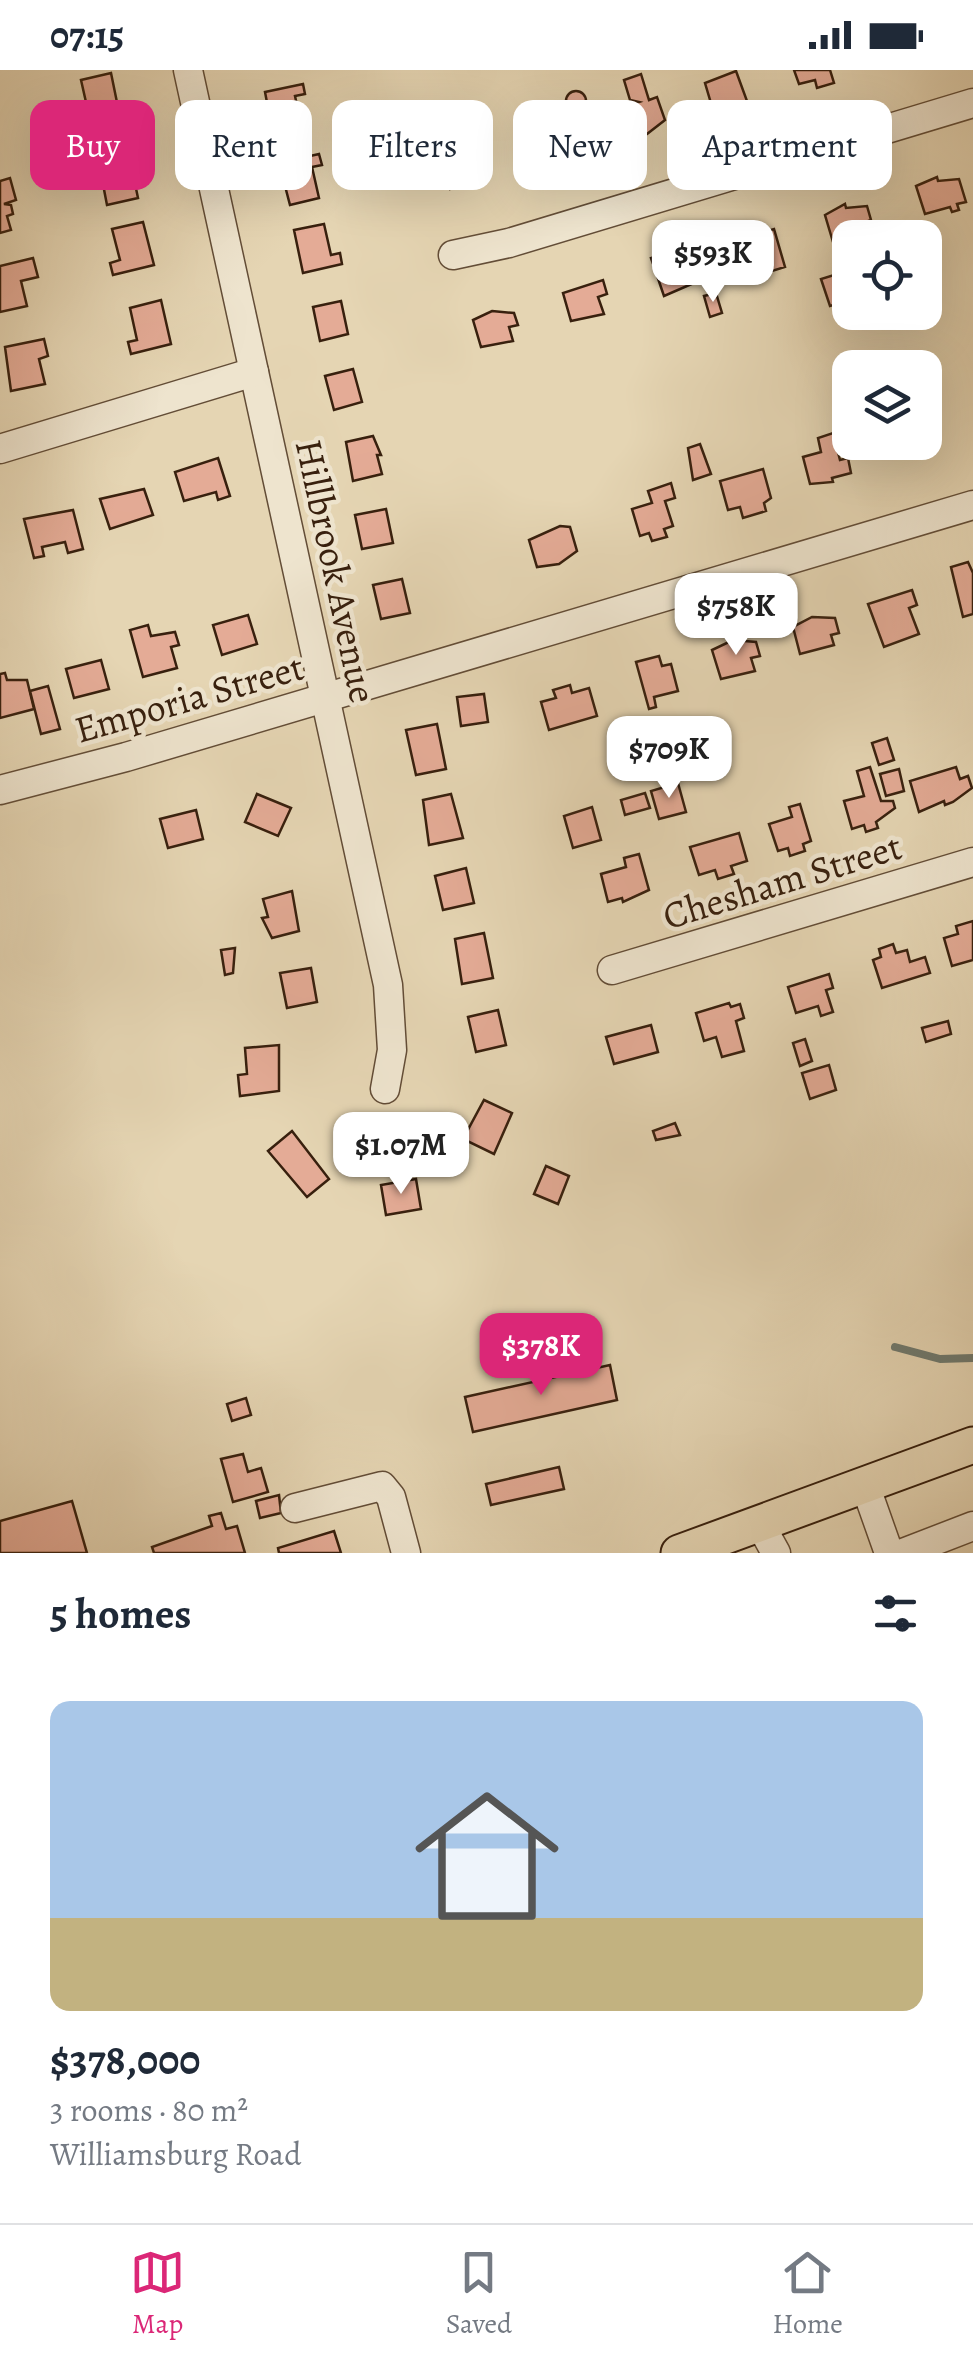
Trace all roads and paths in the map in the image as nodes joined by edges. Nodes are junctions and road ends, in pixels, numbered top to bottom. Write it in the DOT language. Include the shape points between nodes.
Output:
graph roads {
  1 [pos="188,70"];
  2 [pos="973,104"];
  3 [pos="453,255"];
  4 [pos="254,372"];
  5 [pos="0,449"];
  6 [pos="973,505"];
  7 [pos="325,698"];
  8 [pos="0,790"];
  9 [pos="973,862"];
  10 [pos="612,970"];
  11 [pos="385,1089"];
  12 [pos="973,1445"];
  13 [pos="866,1485"];
  14 [pos="295,1508"];
  15 [pos="973,1526"];
  16 [pos="768,1538"];
  17 [pos="406,1553"];
  18 [pos="679,1553"];
  19 [pos="889,1553"];
  20 [pos="903,1553"];
  1 -- 4 [label="street, Hillbrook Avenue"];
  2 -- 3 [label="street"];
  4 -- 5 [label="street"];
  4 -- 7 [label="street, Hillbrook Avenue"];
  6 -- 7 [label="street, Emporia Street"];
  7 -- 8 [label="street, Emporia Street"];
  7 -- 11 [label="street, Hillbrook Avenue" via="388,985 392,1050"];
  9 -- 10 [label="street, Chesham Street"];
  12 -- 13 [label="main road"];
  13 -- 16 [label="main road"];
  13 -- 19 [label="street"];
  14 -- 17 [label="street" via="382,1486"];
  15 -- 20 [label="street"];
  16 -- 18 [label="main road"];
}
